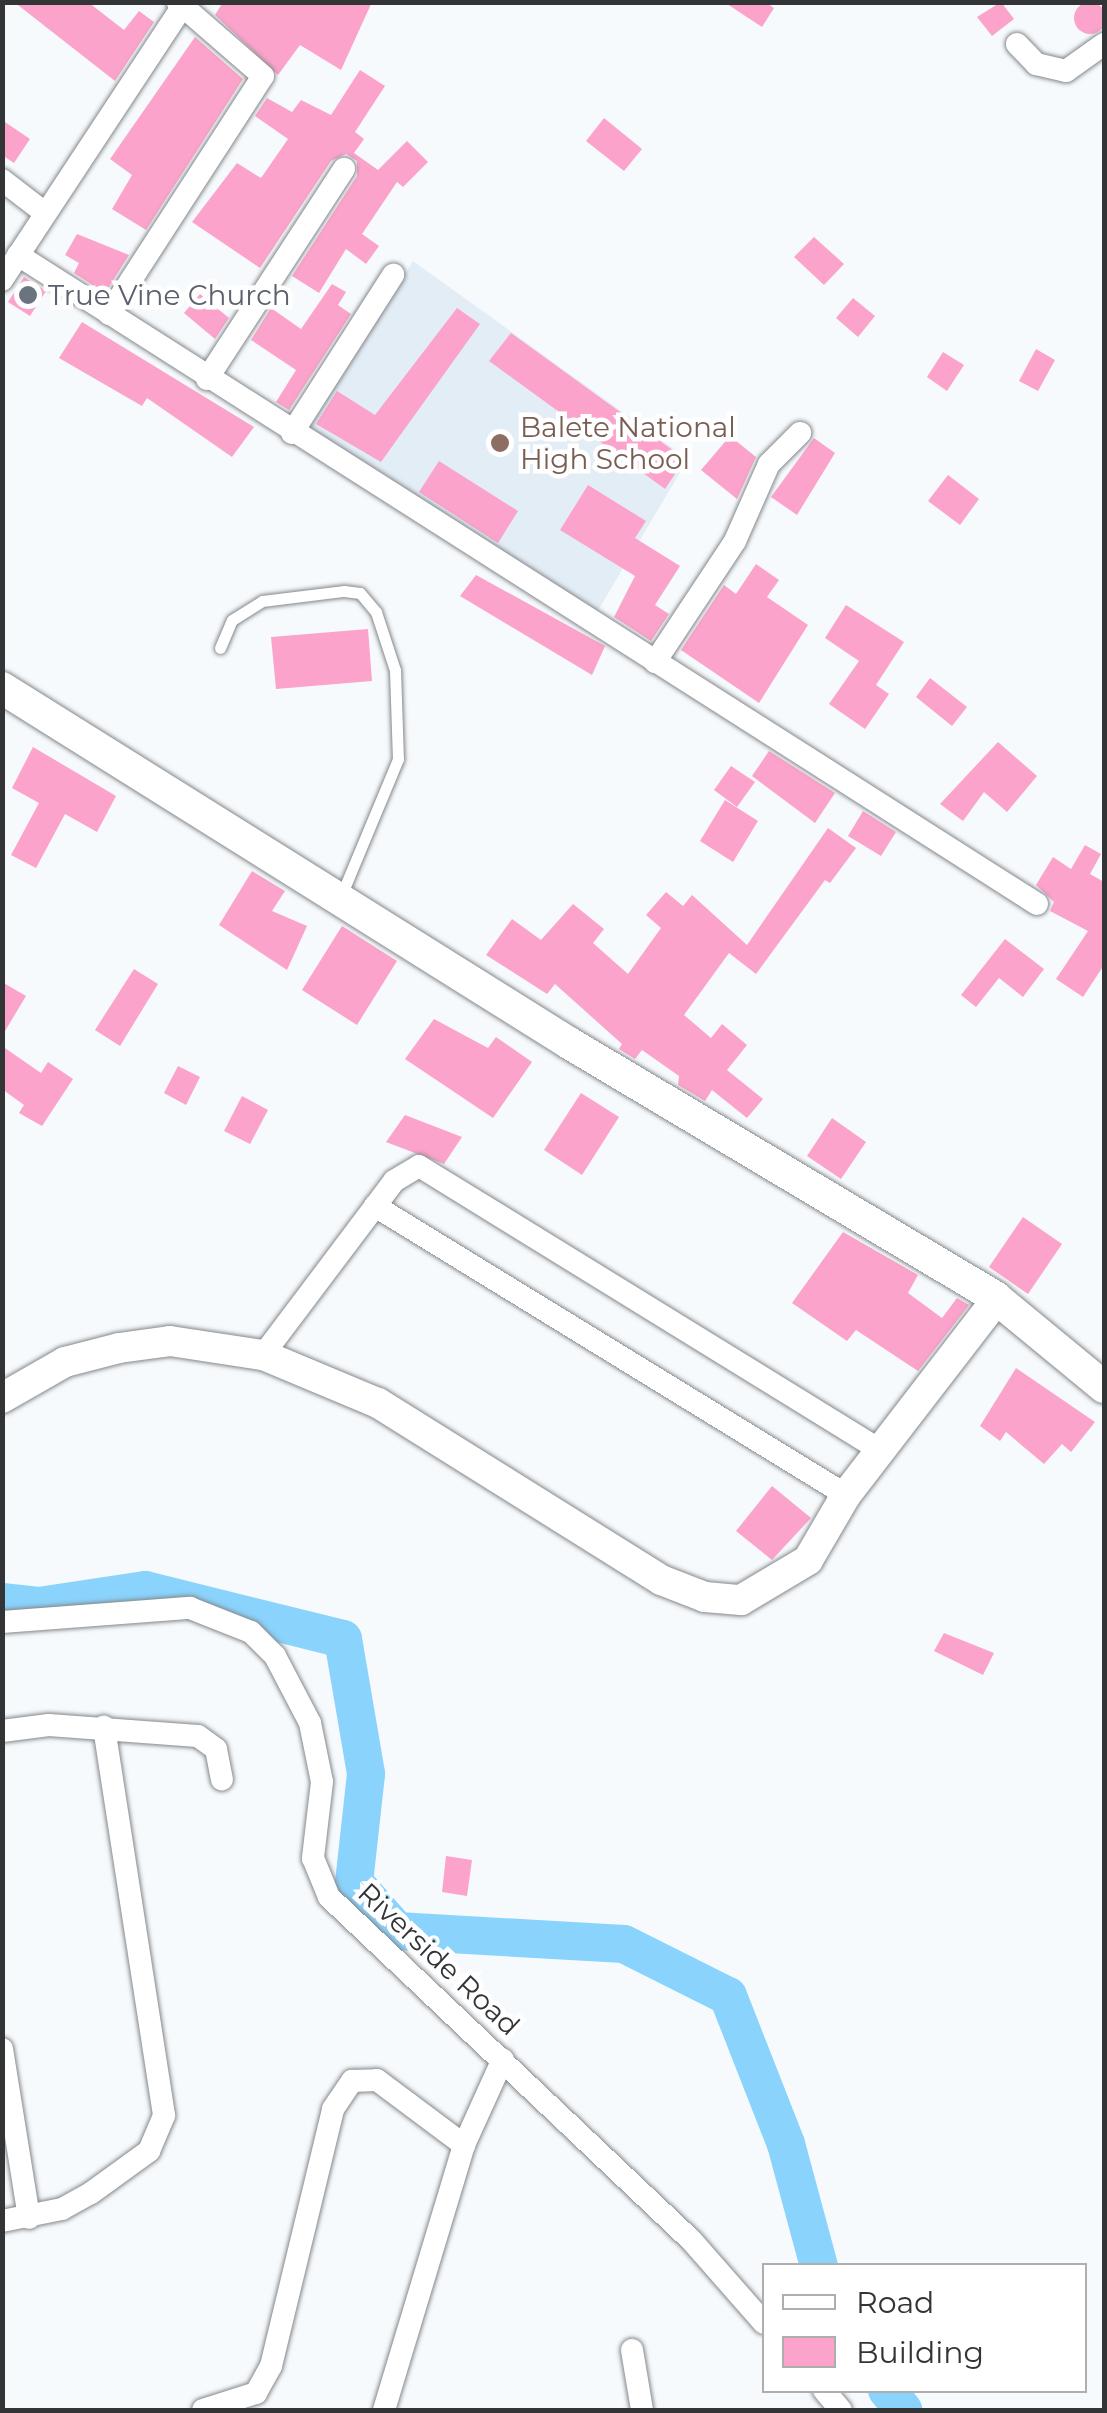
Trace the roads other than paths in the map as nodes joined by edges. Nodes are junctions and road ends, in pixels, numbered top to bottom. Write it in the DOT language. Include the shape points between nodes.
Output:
graph roads {
  1 [pos="180,5"];
  2 [pos="1017,44"];
  3 [pos="1104,44"];
  4 [pos="344,169"];
  5 [pos="2,180"];
  6 [pos="45,213"];
  7 [pos="18,256"];
  8 [pos="393,275"];
  9 [pos="2,280"];
  10 [pos="109,314"];
  11 [pos="207,380"];
  12 [pos="800,432"];
  13 [pos="292,433"];
  14 [pos="220,648"];
  15 [pos="655,662"];
  16 [pos="2,688"];
  17 [pos="339,900"];
  18 [pos="1038,904"];
  19 [pos="375,1206"];
  20 [pos="997,1299"];
  21 [pos="263,1355"];
  22 [pos="1104,1387"];
  23 [pos="2,1398"];
  24 [pos="880,1450"];
  25 [pos="846,1496"];
  26 [pos="2,1622"];
  27 [pos="104,1727"];
  28 [pos="2,1731"];
  29 [pos="222,1778"];
  30 [pos="2,2049"];
  31 [pos="504,2059"];
  32 [pos="464,2145"];
  33 [pos="29,2218"];
  34 [pos="2,2222"];
  35 [pos="762,2321"];
  36 [pos="632,2350"];
  37 [pos="203,2410"];
  38 [pos="384,2410"];
  39 [pos="642,2410"];
  1 -- 6 [label="street"];
  1 -- 10 [label="street" via="263,76"];
  2 -- 3 [label="street" via="1036,64 1066,72"];
  4 -- 11 [label="street"];
  5 -- 6 [label="street"];
  6 -- 7 [label="street"];
  7 -- 9 [label="street"];
  7 -- 10 [label="street"];
  8 -- 13 [label="street"];
  10 -- 11 [label="street"];
  11 -- 13 [label="street"];
  12 -- 15 [label="street" via="769,464 735,540"];
  13 -- 15 [label="street"];
  14 -- 17 [label="lane" via="232,620 262,601 344,591 360,593 376,612 394,670 398,758"];
  15 -- 18 [label="street"];
  16 -- 17 [label="main road"];
  17 -- 20 [label="main road"];
  19 -- 21 [label="street"];
  19 -- 24 [label="street" via="394,1180 419,1166"];
  19 -- 25 [label="street"];
  20 -- 22 [label="main road"];
  20 -- 24 [label="street"];
  21 -- 23 [label="street" via="170,1342 119,1348 66,1362"];
  21 -- 25 [label="street" via="378,1402 661,1580 705,1597 741,1600 793,1574"];
  24 -- 25 [label="street"];
  26 -- 31 [label="street, Riverside Road" via="190,1608 251,1632 276,1656 310,1723 322,1782 316,1880"];
  27 -- 28 [label="street"];
  27 -- 29 [label="street" via="198,1736 216,1749"];
  27 -- 33 [label="street" via="164,2115 158,2136 136,2162 62,2209"];
  30 -- 33 [label="street"];
  31 -- 32 [label="street"];
  31 -- 35 [label="street, Riverside Road" via="692,2241"];
  32 -- 37 [label="street" via="377,2080 352,2081 332,2109 271,2366 256,2393"];
  32 -- 38 [label="street"];
  33 -- 34 [label="street"];
  36 -- 39 [label="street"];
}
